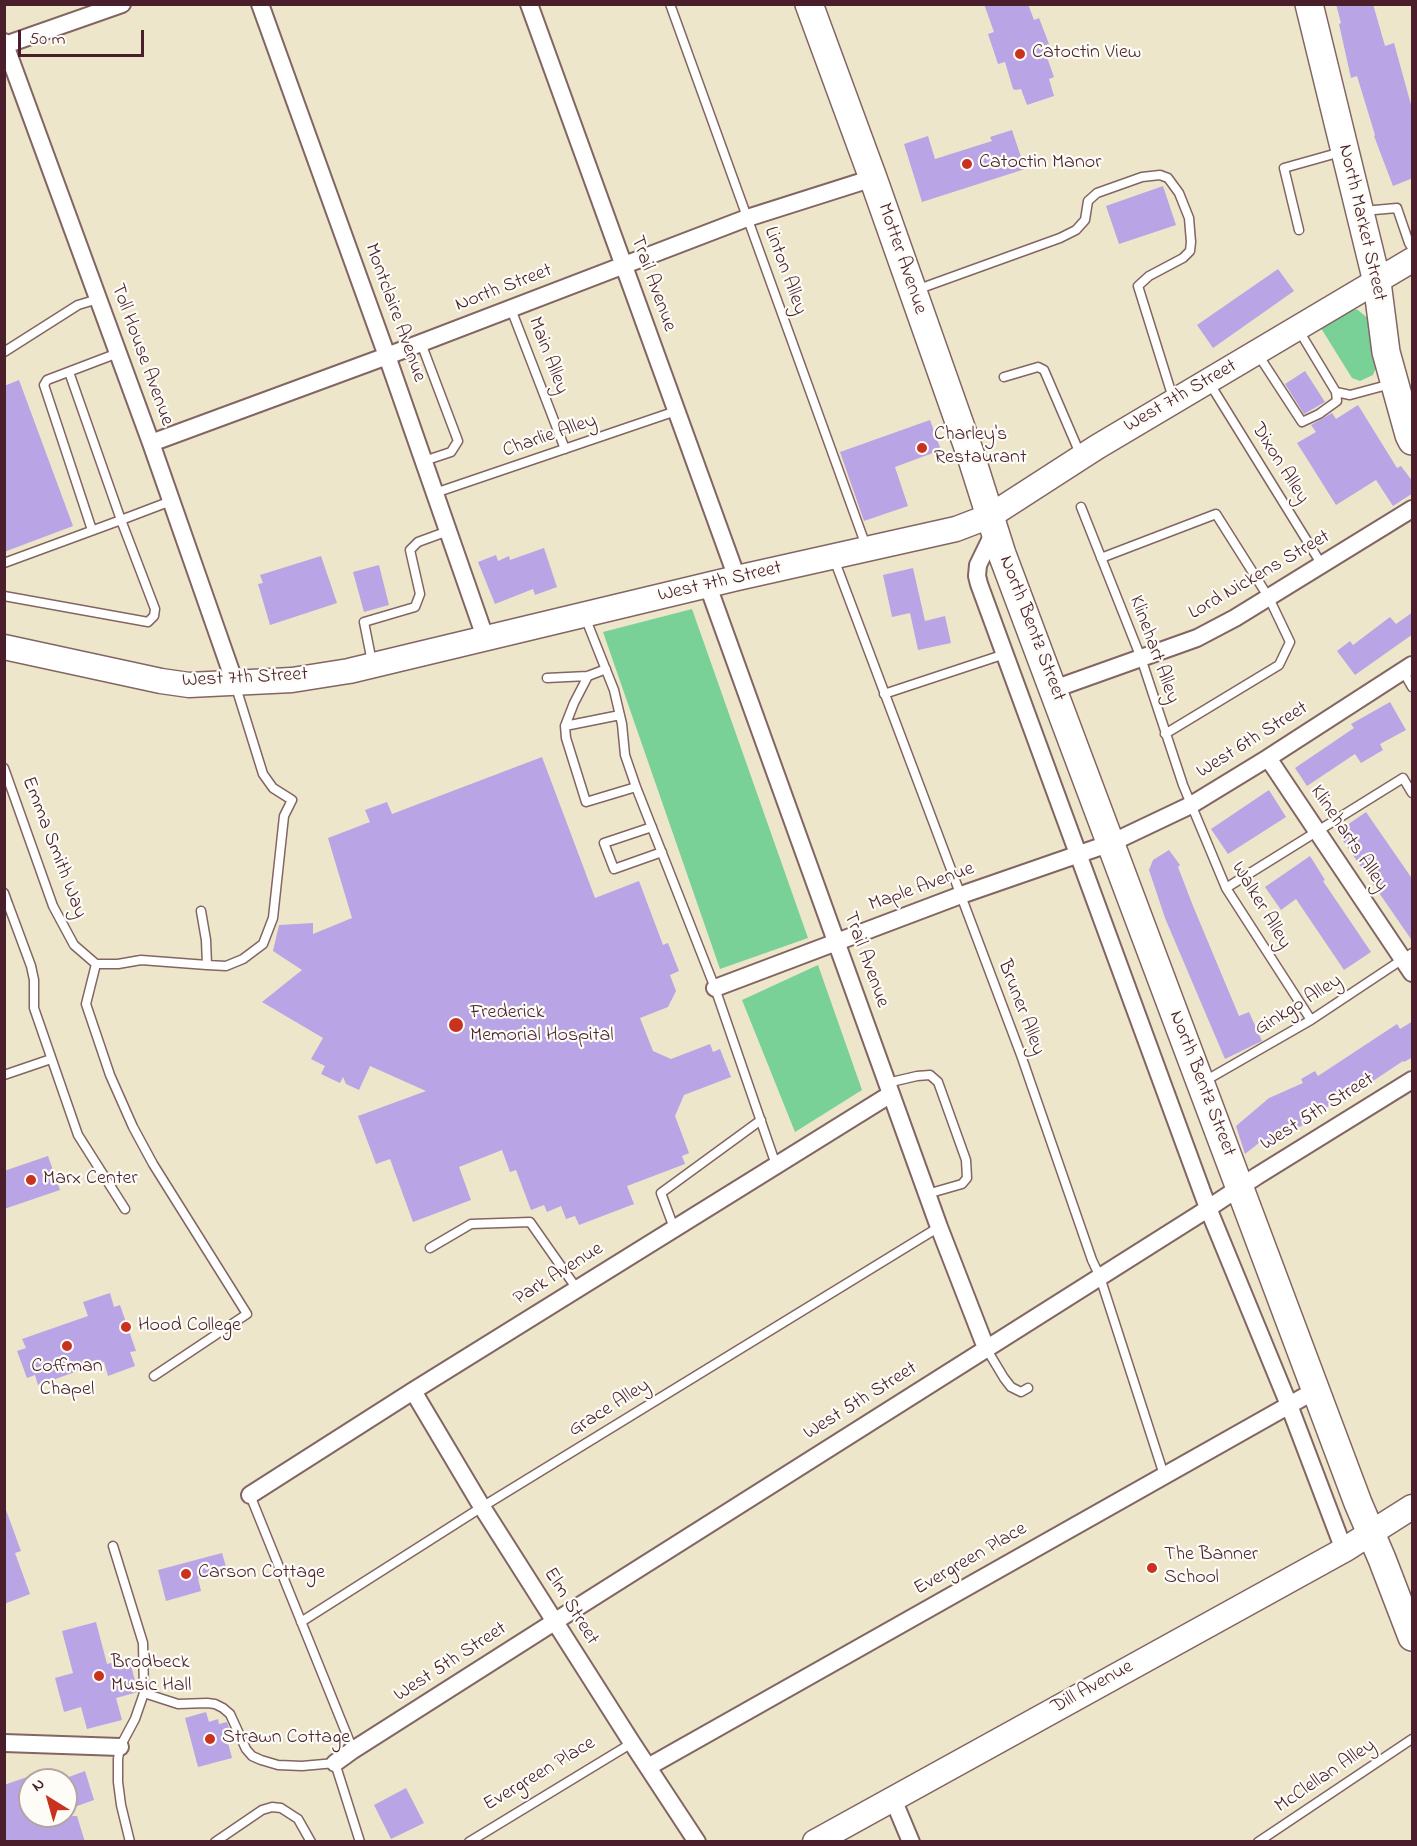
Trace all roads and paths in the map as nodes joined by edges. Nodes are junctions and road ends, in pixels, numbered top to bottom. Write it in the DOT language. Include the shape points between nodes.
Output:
graph roads {
  1 [pos="122,4"];
  2 [pos="260,4"];
  3 [pos="529,4"];
  4 [pos="670,4"];
  5 [pos="809,4"];
  6 [pos="1309,4"];
  7 [pos="92,10"];
  8 [pos="5,44"];
  9 [pos="1345,151"];
  10 [pos="873,178"];
  11 [pos="1360,212"];
  12 [pos="747,218"];
  13 [pos="1299,230"];
  14 [pos="1413,248"];
  15 [pos="1413,260"];
  16 [pos="623,267"];
  17 [pos="1377,282"];
  18 [pos="913,291"];
  19 [pos="98,298"];
  20 [pos="511,309"];
  21 [pos="1297,329"];
  22 [pos="421,343"];
  23 [pos="4,352"];
  24 [pos="118,353"];
  25 [pos="1257,353"];
  26 [pos="387,356"];
  27 [pos="69,372"];
  28 [pos="1004,377"];
  29 [pos="1209,381"];
  30 [pos="1394,383"];
  31 [pos="1336,392"];
  32 [pos="1174,401"];
  33 [pos="676,411"];
  34 [pos="1408,414"];
  35 [pos="1413,441"];
  36 [pos="151,443"];
  37 [pos="565,449"];
  38 [pos="1081,457"];
  39 [pos="424,461"];
  40 [pos="435,494"];
  41 [pos="171,501"];
  42 [pos="1081,507"];
  43 [pos="1413,509"];
  44 [pos="121,520"];
  45 [pos="992,523"];
  46 [pos="93,530"];
  47 [pos="448,531"];
  48 [pos="867,549"];
  49 [pos="833,556"];
  50 [pos="1101,558"];
  51 [pos="4,563"];
  52 [pos="1322,565"];
  53 [pos="736,578"];
  54 [pos="708,586"];
  55 [pos="4,596"];
  56 [pos="1269,598"];
  57 [pos="584,615"];
  58 [pos="484,637"];
  59 [pos="5,649"];
  60 [pos="1005,654"];
  61 [pos="1141,657"];
  62 [pos="372,665"];
  63 [pos="1408,668"];
  64 [pos="606,669"];
  65 [pos="588,676"];
  66 [pos="547,678"];
  67 [pos="235,683"];
  68 [pos="1413,687"];
  69 [pos="1054,689"];
  70 [pos="884,694"];
  71 [pos="620,715"];
  72 [pos="565,726"];
  73 [pos="1165,734"];
  74 [pos="1268,758"];
  75 [pos="4,768"];
  76 [pos="636,787"];
  77 [pos="1413,793"];
  78 [pos="1191,805"];
  79 [pos="652,827"];
  80 [pos="1318,832"];
  81 [pos="1111,843"];
  82 [pos="662,852"];
  83 [pos="1078,854"];
  84 [pos="1226,888"];
  85 [pos="4,893"];
  86 [pos="961,895"];
  87 [pos="6,905"];
  88 [pos="201,911"];
  89 [pos="836,942"];
  90 [pos="1410,962"];
  91 [pos="96,964"];
  92 [pos="207,965"];
  93 [pos="715,988"];
  94 [pos="1311,1020"];
  95 [pos="51,1059"];
  96 [pos="4,1075"];
  97 [pos="1413,1080"];
  98 [pos="1200,1084"];
  99 [pos="889,1088"];
  100 [pos="761,1120"];
  101 [pos="776,1165"];
  102 [pos="1239,1188"];
  103 [pos="927,1194"];
  104 [pos="1208,1208"];
  105 [pos="125,1209"];
  106 [pos="939,1227"];
  107 [pos="674,1228"];
  108 [pos="430,1248"];
  109 [pos="1100,1277"];
  110 [pos="577,1289"];
  111 [pos="986,1348"];
  112 [pos="154,1376"];
  113 [pos="1028,1388"];
  114 [pos="413,1390"];
  115 [pos="1316,1390"];
  116 [pos="1289,1405"];
  117 [pos="1164,1475"];
  118 [pos="250,1495"];
  119 [pos="482,1508"];
  120 [pos="1413,1508"];
  121 [pos="1372,1534"];
  122 [pos="113,1546"];
  123 [pos="1344,1550"];
  124 [pos="301,1622"];
  125 [pos="554,1622"];
  126 [pos="1413,1637"];
  127 [pos="144,1693"];
  128 [pos="1413,1739"];
  129 [pos="4,1743"];
  130 [pos="632,1743"];
  131 [pos="120,1747"];
  132 [pos="352,1750"];
  133 [pos="335,1763"];
  134 [pos="648,1767"];
  135 [pos="893,1799"];
  136 [pos="130,1842"];
  137 [pos="215,1842"];
  138 [pos="311,1842"];
  139 [pos="360,1842"];
  140 [pos="469,1842"];
  141 [pos="697,1842"];
  142 [pos="815,1842"];
  143 [pos="911,1842"];
  144 [pos="1258,1842"];
  1 -- 7 [label="street"];
  2 -- 26 [label="street, Montclaire Avenue"];
  3 -- 16 [label="street, Trail Avenue"];
  4 -- 12 [label="lane, Linton Alley"];
  5 -- 10 [label="main road, Motter Avenue"];
  6 -- 9 [label="main road, North Market Street"];
  7 -- 8 [label="street"];
  8 -- 19 [label="street, Toll House Avenue"];
  9 -- 11 [label="main road, North Market Street"];
  9 -- 13 [label="lane" via="1284,168"];
  10 -- 12 [label="street, North Street"];
  10 -- 18 [label="main road, Motter Avenue"];
  11 -- 14 [label="lane" via="1397,208"];
  11 -- 17 [label="main road, North Market Street"];
  12 -- 16 [label="street, North Street"];
  12 -- 48 [label="lane, Linton Alley"];
  15 -- 17 [label="main road, West 7th Street"];
  16 -- 20 [label="street, North Street"];
  16 -- 33 [label="street, Trail Avenue"];
  17 -- 21 [label="main road, West 7th Street"];
  17 -- 30 [label="main road, North Market Street"];
  18 -- 32 [label="lane" via="1076,230 1085,220 1089,201 1097,193 1142,177 1168,177 1189,218 1190,251 1138,286"];
  18 -- 45 [label="main road, Motter Avenue"];
  19 -- 23 [label="lane" via="78,305"];
  19 -- 24 [label="street, Toll House Avenue"];
  20 -- 22 [label="street, North Street"];
  20 -- 37 [label="lane, Main Alley"];
  21 -- 25 [label="main road, West 7th Street"];
  21 -- 31 [label="lane"];
  22 -- 26 [label="street, North Street"];
  22 -- 39 [label="lane" via="458,441 451,452"];
  24 -- 27 [label="lane"];
  24 -- 36 [label="street, Toll House Avenue"];
  25 -- 29 [label="main road, West 7th Street"];
  25 -- 31 [label="lane" via="1302,422 1331,406 1336,401"];
  26 -- 36 [label="street, North Street"];
  26 -- 39 [label="street, Montclaire Avenue"];
  27 -- 44 [label="lane"];
  27 -- 46 [label="lane" via="47,380 44,386"];
  28 -- 38 [label="lane" via="1038,367 1044,370"];
  29 -- 32 [label="main road, West 7th Street"];
  29 -- 52 [label="lane, Dixon Alley"];
  30 -- 31 [label="lane" via="1350,395"];
  30 -- 34 [label="main road, North Market Street"];
  32 -- 38 [label="main road, West 7th Street"];
  33 -- 37 [label="lane, Charlie Alley"];
  33 -- 53 [label="street, Trail Avenue"];
  34 -- 35 [label="main road, North Market Street"];
  36 -- 41 [label="street, Toll House Avenue"];
  37 -- 40 [label="lane, Charlie Alley"];
  38 -- 45 [label="main road, West 7th Street"];
  39 -- 40 [label="street, Montclaire Avenue"];
  40 -- 47 [label="street, Montclaire Avenue"];
  41 -- 44 [label="lane"];
  41 -- 67 [label="street, Toll House Avenue"];
  42 -- 50 [label="lane, Klinehart Alley"];
  43 -- 52 [label="street, Lord Nickens Street"];
  44 -- 46 [label="lane"];
  44 -- 55 [label="lane" via="155,609 148,622"];
  45 -- 48 [label="main road, West 7th Street"];
  45 -- 60 [label="street, North Bentz Street" via="977,576"];
  45 -- 69 [label="main road, North Bentz Street"];
  46 -- 51 [label="lane"];
  47 -- 58 [label="street, Montclaire Avenue"];
  47 -- 62 [label="lane" via="418,542 410,550 420,594 415,607 364,622"];
  48 -- 49 [label="main road, West 7th Street"];
  49 -- 53 [label="main road, West 7th Street"];
  49 -- 70 [label="lane, Bruner Alley"];
  50 -- 56 [label="lane" via="1216,514"];
  50 -- 61 [label="lane, Klinehart Alley"];
  52 -- 56 [label="street, Lord Nickens Street"];
  53 -- 54 [label="main road, West 7th Street"];
  54 -- 57 [label="main road, West 7th Street"];
  54 -- 89 [label="street, Trail Avenue"];
  56 -- 61 [label="street, Lord Nickens Street" via="1197,638"];
  56 -- 73 [label="lane" via="1290,642 1278,665"];
  57 -- 58 [label="main road, West 7th Street"];
  57 -- 64 [label="lane"];
  58 -- 62 [label="main road, West 7th Street"];
  59 -- 67 [label="main road, West 7th Street" via="161,681 189,685"];
  60 -- 70 [label="lane"];
  60 -- 83 [label="street, North Bentz Street"];
  61 -- 69 [label="street, Lord Nickens Street"];
  61 -- 73 [label="lane, Klinehart Alley"];
  62 -- 67 [label="main road, West 7th Street" via="292,680"];
  63 -- 68 [label="lane"];
  63 -- 74 [label="street, West 6th Street"];
  64 -- 65 [label="lane"];
  64 -- 71 [label="lane"];
  65 -- 66 [label="lane"];
  65 -- 72 [label="lane"];
  67 -- 92 [label="lane" via="263,774 273,788 292,800 284,816 273,918 263,944 226,966"];
  69 -- 81 [label="main road, North Bentz Street"];
  70 -- 86 [label="lane, Bruner Alley"];
  71 -- 72 [label="lane"];
  71 -- 76 [label="lane" via="625,755"];
  72 -- 76 [label="lane" via="586,802"];
  73 -- 78 [label="lane, Klinehart Alley"];
  74 -- 78 [label="street, West 6th Street"];
  74 -- 80 [label="street, Klineharts Alley"];
  75 -- 91 [label="lane, Emma Smith Way" via="53,906 74,945"];
  76 -- 79 [label="lane"];
  77 -- 80 [label="lane" via="1402,778"];
  78 -- 81 [label="street, West 6th Street"];
  78 -- 84 [label="lane, Walker Alley"];
  79 -- 82 [label="lane"];
  79 -- 82 [label="lane" via="604,843 614,869"];
  80 -- 84 [label="lane"];
  80 -- 90 [label="street, Klineharts Alley"];
  81 -- 83 [label="street, Maple Avenue"];
  81 -- 98 [label="main road, North Bentz Street"];
  82 -- 93 [label="lane"];
  83 -- 86 [label="street, Maple Avenue"];
  83 -- 104 [label="street, North Bentz Street"];
  84 -- 94 [label="lane, Walker Alley"];
  85 -- 87 [label="lane"];
  86 -- 89 [label="street, Maple Avenue"];
  86 -- 109 [label="lane, Bruner Alley"];
  87 -- 95 [label="lane" via="31,966 34,1008"];
  88 -- 92 [label="lane"];
  89 -- 93 [label="street, Maple Avenue"];
  89 -- 99 [label="street, Trail Avenue"];
  90 -- 94 [label="lane, Ginkgo Alley"];
  91 -- 92 [label="lane" via="141,960"];
  91 -- 112 [label="lane" via="86,1004 119,1096 153,1164 247,1314"];
  93 -- 100 [label="lane"];
  94 -- 98 [label="lane, Ginkgo Alley"];
  95 -- 96 [label="lane"];
  95 -- 105 [label="lane" via="78,1135"];
  97 -- 102 [label="street, West 5th Street"];
  98 -- 102 [label="main road, North Bentz Street"];
  99 -- 101 [label="street, Park Avenue"];
  99 -- 103 [label="street, Trail Avenue"];
  99 -- 103 [label="lane" via="917,1076 930,1075 938,1082 966,1160 967,1178 962,1184"];
  100 -- 101 [label="lane"];
  100 -- 107 [label="lane" via="661,1192"];
  101 -- 107 [label="street, Park Avenue"];
  102 -- 104 [label="street, West 5th Street"];
  102 -- 115 [label="main road, North Bentz Street"];
  103 -- 106 [label="street, Trail Avenue"];
  104 -- 109 [label="street, West 5th Street"];
  104 -- 116 [label="street, North Bentz Street"];
  106 -- 111 [label="street, Trail Avenue"];
  106 -- 119 [label="lane, Grace Alley"];
  107 -- 110 [label="street, Park Avenue"];
  108 -- 110 [label="lane" via="471,1224 530,1222"];
  109 -- 111 [label="street, West 5th Street"];
  109 -- 117 [label="lane, Bruner Alley"];
  110 -- 114 [label="street, Park Avenue"];
  111 -- 113 [label="lane" via="1011,1387 1021,1392"];
  111 -- 125 [label="street, West 5th Street"];
  114 -- 118 [label="street, Park Avenue"];
  114 -- 119 [label="street, Elm Street"];
  115 -- 116 [label="street, Evergreen Place"];
  115 -- 121 [label="main road, North Bentz Street"];
  116 -- 117 [label="street, Evergreen Place"];
  116 -- 123 [label="street, North Bentz Street"];
  117 -- 134 [label="street, Evergreen Place"];
  118 -- 124 [label="lane"];
  119 -- 124 [label="lane, Grace Alley"];
  119 -- 125 [label="street, Elm Street"];
  120 -- 121 [label="main road, Dill Avenue"];
  121 -- 123 [label="main road, Dill Avenue"];
  121 -- 126 [label="main road, North Bentz Street"];
  122 -- 127 [label="lane" via="143,1643"];
  123 -- 135 [label="main road, Dill Avenue"];
  124 -- 132 [label="lane"];
  125 -- 130 [label="street, Elm Street"];
  125 -- 132 [label="street, West 5th Street"];
  127 -- 131 [label="lane"];
  127 -- 133 [label="lane" via="178,1704 214,1704 223,1708 230,1714 246,1749 261,1761 302,1766"];
  128 -- 144 [label="lane, McClellan Alley"];
  129 -- 131 [label="street"];
  130 -- 134 [label="street, Elm Street"];
  130 -- 140 [label="lane, Evergreen Place"];
  131 -- 136 [label="lane" via="118,1782"];
  132 -- 133 [label="street, West 5th Street"];
  133 -- 139 [label="lane"];
  134 -- 141 [label="street, Elm Street"];
  135 -- 142 [label="main road, Dill Avenue"];
  135 -- 143 [label="street"];
  137 -- 138 [label="lane" via="272,1807 298,1819"];
}
